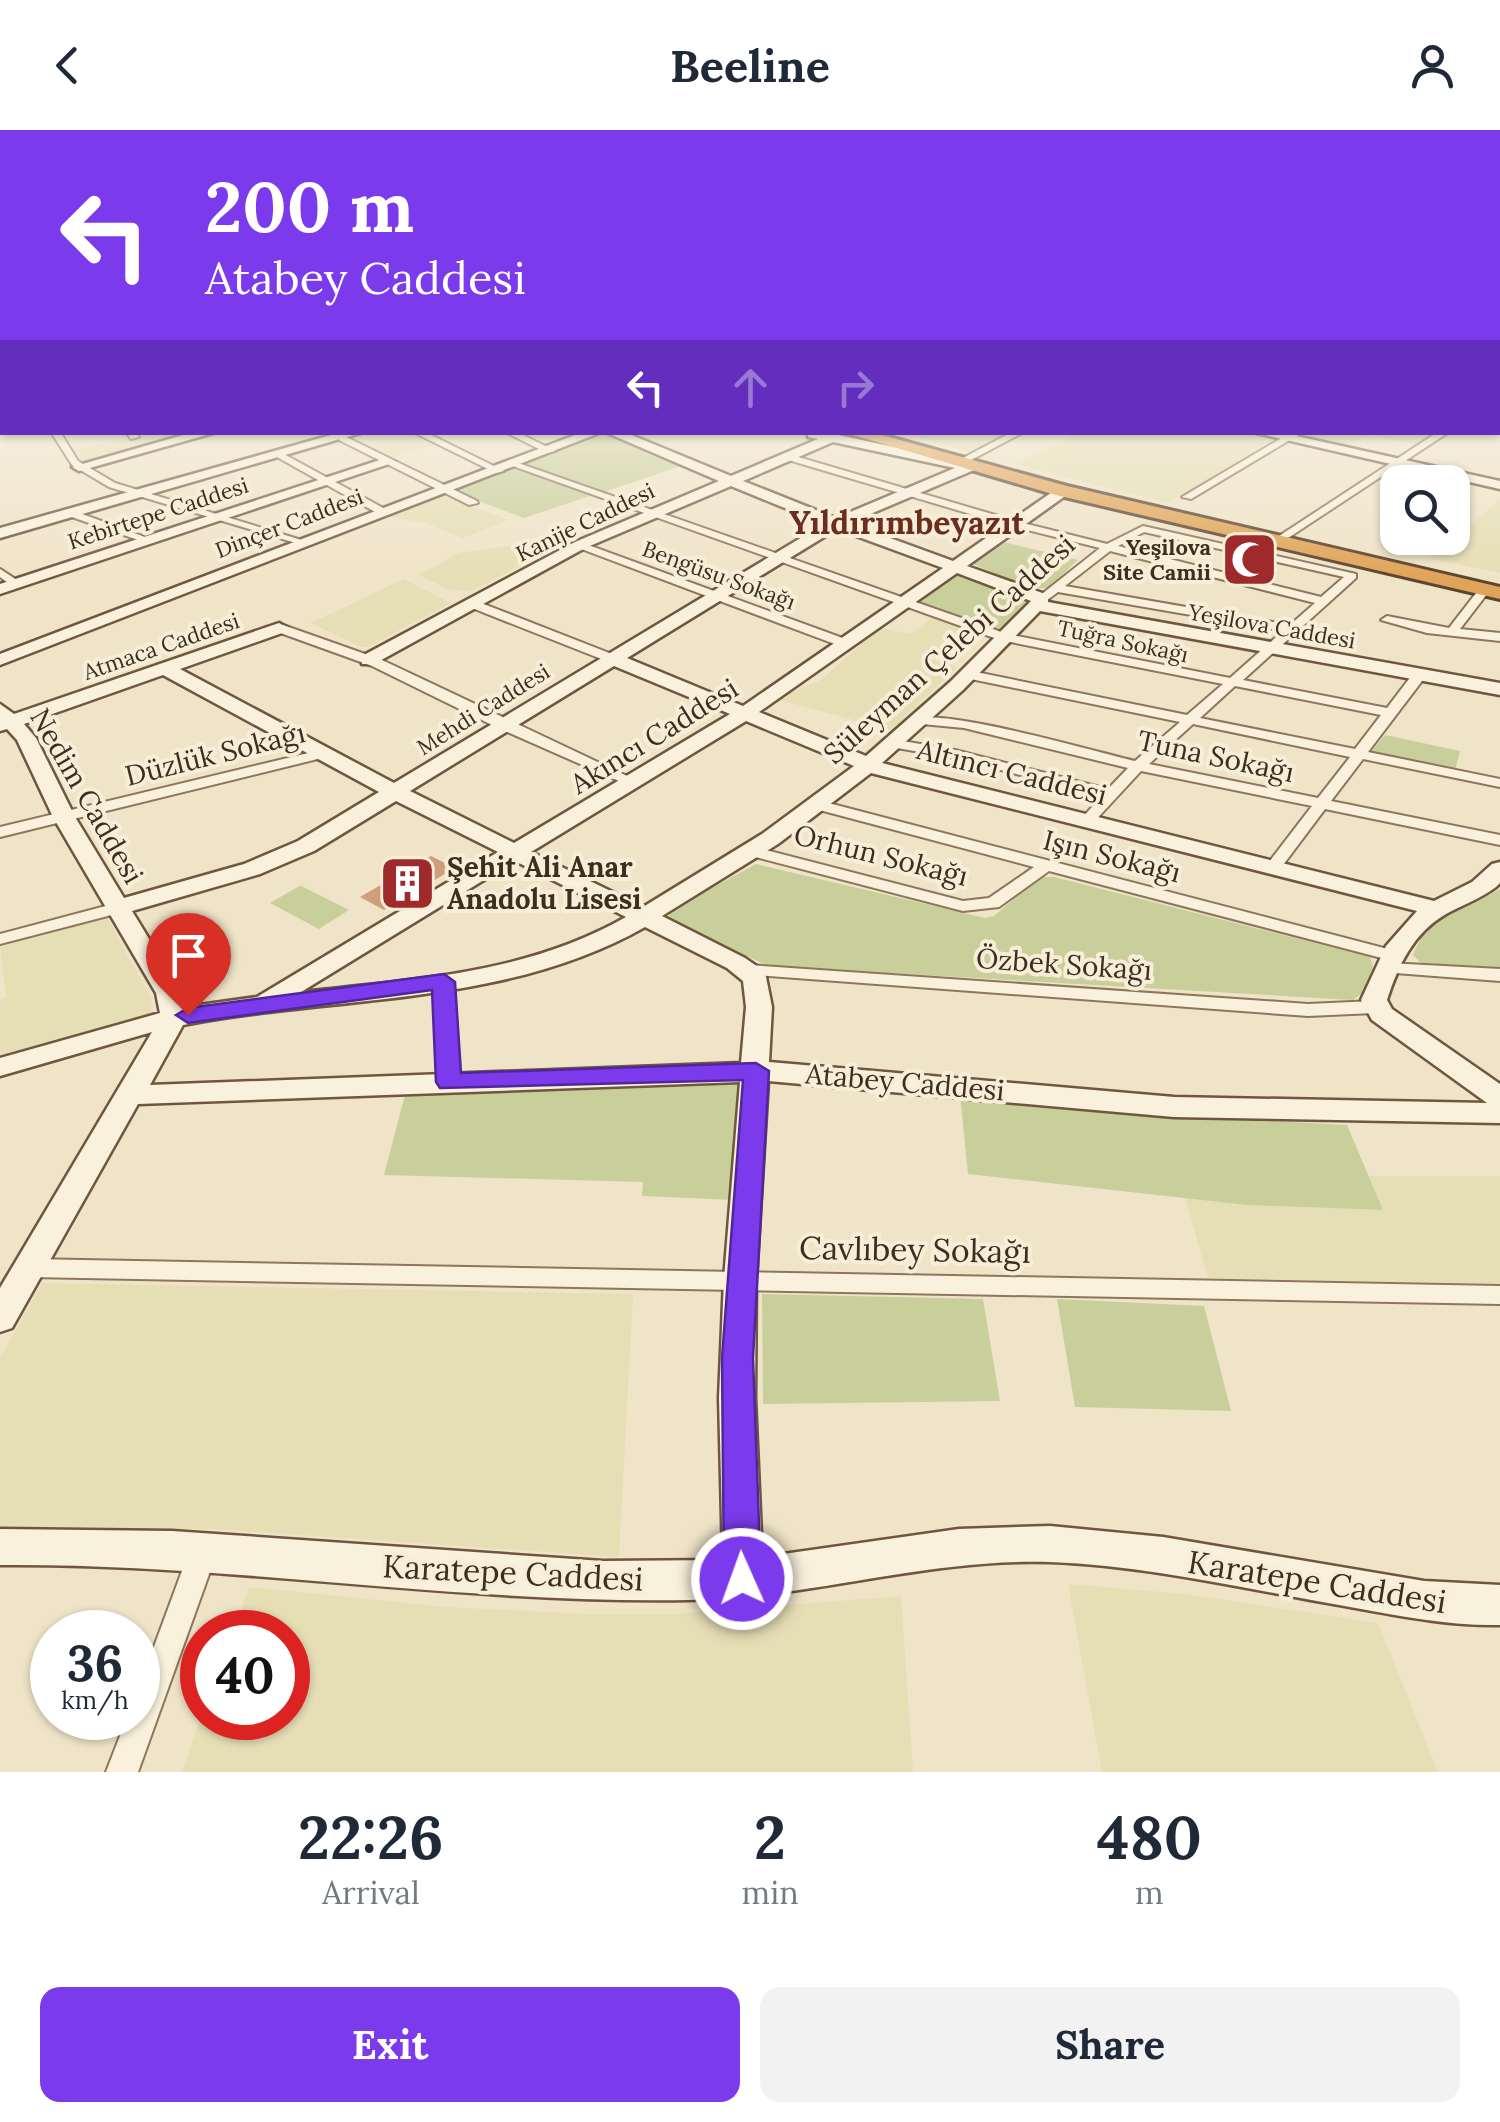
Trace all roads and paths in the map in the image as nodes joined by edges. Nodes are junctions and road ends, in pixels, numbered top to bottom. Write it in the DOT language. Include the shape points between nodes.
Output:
graph roads {
  1 [pos="57,435"];
  2 [pos="201,435"];
  3 [pos="350,435"];
  4 [pos="423,435"];
  5 [pos="515,435"];
  6 [pos="589,435"];
  7 [pos="618,435"];
  8 [pos="816,435"];
  9 [pos="863,435"];
  10 [pos="886,435"];
  11 [pos="1015,435"];
  12 [pos="1439,435"];
  13 [pos="1292,436"];
  14 [pos="342,438"];
  15 [pos="829,439"];
  16 [pos="550,451"];
  17 [pos="280,454"];
  18 [pos="788,457"];
  19 [pos="388,462"];
  20 [pos="969,463"];
  21 [pos="1396,463"];
  22 [pos="516,465"];
  23 [pos="79,467"];
  24 [pos="499,471"];
  25 [pos="730,480"];
  26 [pos="327,481"];
  27 [pos="1500,485"];
  28 [pos="440,489"];
  29 [pos="1063,490"];
  30 [pos="906,493"];
  31 [pos="137,494"];
  32 [pos="1186,497"];
  33 [pos="473,503"];
  34 [pos="381,511"];
  35 [pos="70,513"];
  36 [pos="652,513"];
  37 [pos="216,517"];
  38 [pos="836,523"];
  39 [pos="1015,524"];
  40 [pos="1231,531"];
  41 [pos="0,533"];
  42 [pos="1284,536"];
  43 [pos="148,540"];
  44 [pos="302,542"];
  45 [pos="1212,543"];
  46 [pos="580,546"];
  47 [pos="1107,548"];
  48 [pos="779,557"];
  49 [pos="952,568"];
  50 [pos="0,572"];
  51 [pos="8,586"];
  52 [pos="1495,589"];
  53 [pos="718,594"];
  54 [pos="1044,597"];
  55 [pos="903,601"];
  56 [pos="1324,602"];
  57 [pos="476,605"];
  58 [pos="1387,620"];
  59 [pos="279,628"];
  60 [pos="1292,629"];
  61 [pos="1454,629"];
  62 [pos="1500,636"];
  63 [pos="1004,637"];
  64 [pos="844,643"];
  65 [pos="1268,650"];
  66 [pos="613,659"];
  67 [pos="0,660"];
  68 [pos="368,660"];
  69 [pos="166,668"];
  70 [pos="966,674"];
  71 [pos="1420,674"];
  72 [pos="1231,684"];
  73 [pos="1500,689"];
  74 [pos="746,713"];
  75 [pos="1390,713"];
  76 [pos="4,719"];
  77 [pos="922,720"];
  78 [pos="1189,721"];
  79 [pos="501,724"];
  80 [pos="897,744"];
  81 [pos="325,753"];
  82 [pos="1358,755"];
  83 [pos="869,766"];
  84 [pos="1138,766"];
  85 [pos="635,783"];
  86 [pos="1500,783"];
  87 [pos="395,792"];
  88 [pos="1110,794"];
  89 [pos="1321,803"];
  90 [pos="817,805"];
  91 [pos="64,817"];
  92 [pos="1086,822"];
  93 [pos="0,832"];
  94 [pos="1500,840"];
  95 [pos="754,852"];
  96 [pos="516,854"];
  97 [pos="1274,866"];
  98 [pos="1044,867"];
  99 [pos="1500,869"];
  100 [pos="116,908"];
  101 [pos="1437,908"];
  102 [pos="642,918"];
  103 [pos="0,939"];
  104 [pos="1391,962"];
  105 [pos="749,970"];
  106 [pos="1500,976"];
  107 [pos="444,982"];
  108 [pos="260,1005"];
  109 [pos="1374,1007"];
  110 [pos="174,1018"];
  111 [pos="0,1067"];
  112 [pos="756,1071"];
  113 [pos="449,1082"];
  114 [pos="130,1095"];
  115 [pos="1500,1098"];
  116 [pos="1500,1112"];
  117 [pos="29,1268"];
  118 [pos="740,1278"];
  119 [pos="1500,1295"];
  120 [pos="0,1318"];
  121 [pos="0,1546"];
  122 [pos="204,1551"];
  123 [pos="742,1579"];
  124 [pos="1500,1604"];
  125 [pos="122,1772"];
  1 -- 23 [label="street"];
  2 -- 23 [label="street"];
  3 -- 14 [label="street"];
  4 -- 24 [label="street"];
  5 -- 16 [label="street"];
  6 -- 16 [label="street, Dinçer Caddesi"];
  7 -- 25 [label="street, Yeşilova Caddesi"];
  8 -- 15 [label="street"];
  9 -- 20 [label="highway"];
  10 -- 20 [label="highway"];
  11 -- 20 [label="street"];
  12 -- 21 [label="street"];
  13 -- 21 [label="street"];
  13 -- 32 [label="street"];
  14 -- 17 [label="street"];
  14 -- 19 [label="street"];
  15 -- 18 [label="street, Kanije Caddesi"];
  15 -- 20 [label="street"];
  16 -- 22 [label="street, Dinçer Caddesi"];
  17 -- 26 [label="street"];
  17 -- 31 [label="street"];
  18 -- 25 [label="street, Kanije Caddesi"];
  18 -- 30 [label="street"];
  19 -- 26 [label="street, Kebirtepe Caddesi"];
  19 -- 28 [label="street"];
  20 -- 29 [label="highway"];
  20 -- 30 [label="street, Mehdi Caddesi"];
  20 -- 42 [label="highway"];
  21 -- 27 [label="street"];
  21 -- 42 [label="street"];
  22 -- 24 [label="street, Dinçer Caddesi"];
  22 -- 36 [label="street, Tuğra Sokağı"];
  23 -- 31 [label="street"];
  24 -- 28 [label="street, Dinçer Caddesi"];
  25 -- 36 [label="street, Kanije Caddesi"];
  25 -- 38 [label="street, Yeşilova Caddesi"];
  26 -- 34 [label="street"];
  26 -- 37 [label="street, Kebirtepe Caddesi"];
  28 -- 33 [label="street"];
  28 -- 34 [label="street, Dinçer Caddesi"];
  29 -- 39 [label="street, Akıncı Caddesi"];
  29 -- 40 [label="highway"];
  30 -- 38 [label="street, Mehdi Caddesi"];
  30 -- 39 [label="street"];
  31 -- 35 [label="street"];
  31 -- 37 [label="street"];
  34 -- 44 [label="street, Dinçer Caddesi"];
  35 -- 41 [label="street"];
  35 -- 43 [label="street"];
  36 -- 46 [label="street, Kanije Caddesi"];
  36 -- 48 [label="street, Tuğra Sokağı"];
  37 -- 43 [label="street, Kebirtepe Caddesi"];
  37 -- 44 [label="street"];
  38 -- 48 [label="street, Mehdi Caddesi"];
  38 -- 49 [label="street, Yeşilova Caddesi"];
  39 -- 47 [label="street"];
  39 -- 49 [label="street, Akıncı Caddesi"];
  40 -- 45 [label="street"];
  40 -- 52 [label="highway"];
  42 -- 52 [label="highway"];
  43 -- 51 [label="street, Kebirtepe Caddesi"];
  44 -- 67 [label="street, Dinçer Caddesi"];
  45 -- 47 [label="street, Süleyman Çelebi Caddesi" via="1150,528"];
  45 -- 56 [label="street" via="1352,576"];
  46 -- 53 [label="street, Bengüsu Sokağı"];
  46 -- 57 [label="street, Kanije Caddesi"];
  47 -- 54 [label="street, Süleyman Çelebi Caddesi"];
  47 -- 56 [label="street"];
  48 -- 53 [label="street, Mehdi Caddesi"];
  48 -- 55 [label="street, Tuğra Sokağı"];
  49 -- 54 [label="street, Yeşilova Caddesi"];
  49 -- 55 [label="street, Akıncı Caddesi"];
  50 -- 51 [label="street"];
  52 -- 61 [label="street"];
  53 -- 64 [label="street, Bengüsu Sokağı"];
  53 -- 66 [label="street, Mehdi Caddesi"];
  54 -- 60 [label="street"];
  54 -- 63 [label="street, Süleyman Çelebi Caddesi"];
  54 -- 65 [label="street, Yeşilova Caddesi"];
  55 -- 63 [label="street, Tuğra Sokağı"];
  55 -- 64 [label="street, Akıncı Caddesi"];
  56 -- 60 [label="street"];
  57 -- 66 [label="street, Altıncı Caddesi"];
  57 -- 68 [label="street, Kanije Caddesi"];
  58 -- 61 [label="street"];
  59 -- 68 [label="street"];
  59 -- 69 [label="street, Atmaca Caddesi"];
  60 -- 65 [label="street"];
  61 -- 62 [label="street"];
  63 -- 70 [label="street, Süleyman Çelebi Caddesi"];
  63 -- 72 [label="street, Tuğra Sokağı"];
  64 -- 74 [label="street, Akıncı Caddesi"];
  65 -- 71 [label="street, Yeşilova Caddesi"];
  65 -- 72 [label="street"];
  66 -- 74 [label="street, Altıncı Caddesi"];
  66 -- 79 [label="street, Mehdi Caddesi"];
  68 -- 79 [label="street"];
  69 -- 76 [label="street, Atmaca Caddesi"];
  69 -- 81 [label="street"];
  70 -- 77 [label="street, Süleyman Çelebi Caddesi"];
  70 -- 78 [label="street, Tuna Sokağı"];
  71 -- 73 [label="street, Yeşilova Caddesi"];
  71 -- 75 [label="street"];
  72 -- 75 [label="street, Tuğra Sokağı"];
  72 -- 78 [label="street"];
  74 -- 83 [label="street, Altıncı Caddesi"];
  74 -- 85 [label="street, Akıncı Caddesi"];
  75 -- 82 [label="street"];
  76 -- 91 [label="street, Nedim Caddesi" via="26,738"];
  77 -- 80 [label="street, Süleyman Çelebi Caddesi"];
  77 -- 84 [label="street, Tuna Sokağı"];
  78 -- 82 [label="street, Tuna Sokağı"];
  78 -- 84 [label="street"];
  79 -- 85 [label="street"];
  79 -- 87 [label="street, Mehdi Caddesi"];
  80 -- 83 [label="street, Süleyman Çelebi Caddesi"];
  80 -- 88 [label="street"];
  81 -- 87 [label="street"];
  81 -- 91 [label="street, Düzlük Sokağı"];
  82 -- 86 [label="street, Tuna Sokağı"];
  82 -- 89 [label="street"];
  83 -- 90 [label="street, Süleyman Çelebi Caddesi"];
  83 -- 92 [label="street, Altıncı Caddesi"];
  84 -- 88 [label="street"];
  84 -- 89 [label="street, Tuna Sokağı"];
  85 -- 96 [label="street, Akıncı Caddesi"];
  87 -- 96 [label="street"];
  87 -- 100 [label="street, Mehdi Caddesi" via="289,854"];
  88 -- 92 [label="street"];
  89 -- 94 [label="street, Tuna Sokağı"];
  89 -- 97 [label="street"];
  90 -- 95 [label="street, Süleyman Çelebi Caddesi"];
  90 -- 98 [label="street, Işın Sokağı"];
  91 -- 93 [label="street, Düzlük Sokağı"];
  91 -- 100 [label="street, Nedim Caddesi"];
  92 -- 97 [label="street, Altıncı Caddesi"];
  95 -- 98 [label="street, Orhun Sokağı" via="963,906 993,903"];
  95 -- 102 [label="street, Süleyman Çelebi Caddesi"];
  96 -- 102 [label="street"];
  96 -- 108 [label="street, Akıncı Caddesi"];
  97 -- 101 [label="street, Altıncı Caddesi"];
  98 -- 104 [label="street, Işın Sokağı"];
  99 -- 101 [label="street" via="1479,889"];
  100 -- 103 [label="street, Mehdi Caddesi"];
  100 -- 110 [label="street, Nedim Caddesi" via="169,993"];
  101 -- 104 [label="street" via="1411,928"];
  102 -- 105 [label="street"];
  102 -- 107 [label="street, Süleyman Çelebi Caddesi" via="546,963"];
  104 -- 106 [label="street, Işın Sokağı"];
  104 -- 109 [label="street"];
  105 -- 109 [label="street, Özbek Sokağı" via="1308,1010"];
  105 -- 112 [label="street" via="759,990"];
  107 -- 108 [label="street, Süleyman Çelebi Caddesi"];
  107 -- 113 [label="street"];
  108 -- 110 [label="street, Süleyman Çelebi Caddesi"];
  109 -- 115 [label="street"];
  110 -- 111 [label="street, Süleyman Çelebi Caddesi"];
  110 -- 114 [label="street"];
  112 -- 113 [label="street, Atabey Caddesi"];
  112 -- 116 [label="street, Atabey Caddesi" via="1191,1108"];
  112 -- 118 [label="street"];
  113 -- 114 [label="street, Atabey Caddesi"];
  114 -- 117 [label="street"];
  117 -- 118 [label="street, Cavlıbey Sokağı"];
  117 -- 120 [label="street"];
  118 -- 119 [label="street, Cavlıbey Sokağı"];
  118 -- 123 [label="street"];
  121 -- 122 [label="street, Karatepe Caddesi"];
  122 -- 123 [label="street, Karatepe Caddesi" via="507,1578"];
  122 -- 125 [label="street"];
  123 -- 124 [label="street, Karatepe Caddesi" via="1010,1543 1096,1548 1406,1597"];
}
